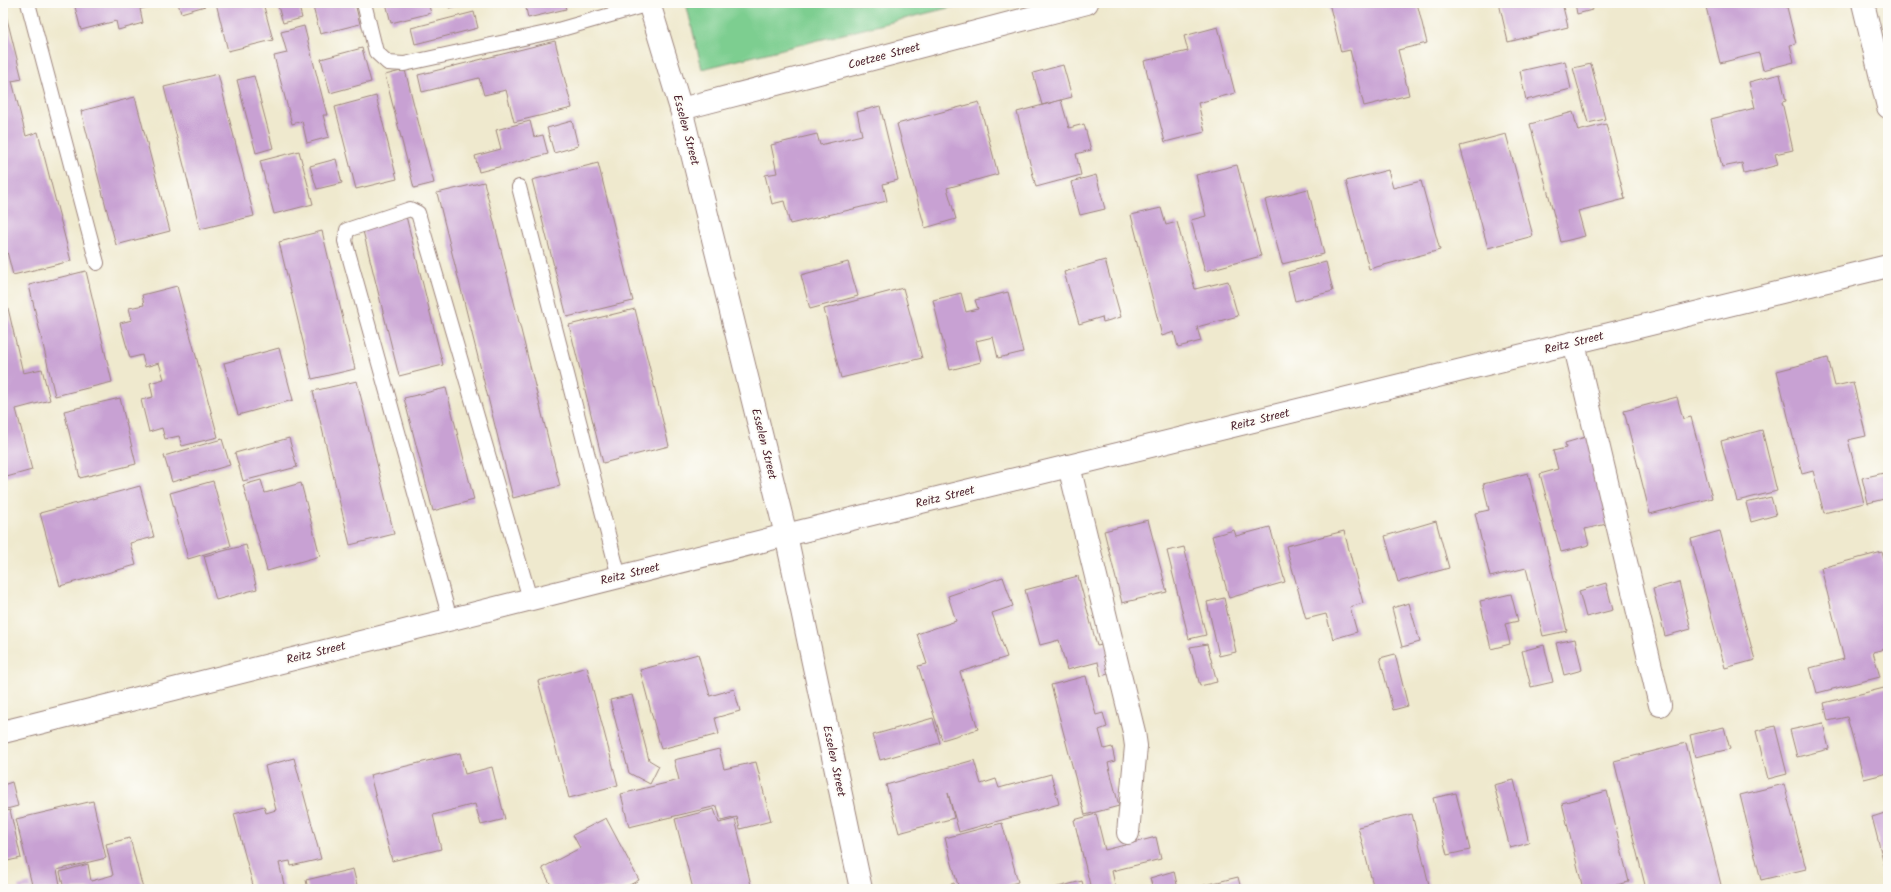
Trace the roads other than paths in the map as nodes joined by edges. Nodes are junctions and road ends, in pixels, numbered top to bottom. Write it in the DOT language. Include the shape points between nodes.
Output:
graph roads {
  1 [pos="28,3"];
  2 [pos="364,3"];
  3 [pos="1087,3"];
  4 [pos="1863,3"];
  5 [pos="649,4"];
  6 [pos="1888,107"];
  7 [pos="681,109"];
  8 [pos="520,187"];
  9 [pos="97,263"];
  10 [pos="1888,266"];
  11 [pos="1574,343"];
  12 [pos="1069,466"];
  13 [pos="786,535"];
  14 [pos="619,577"];
  15 [pos="530,599"];
  16 [pos="450,619"];
  17 [pos="1660,705"];
  18 [pos="3,732"];
  19 [pos="1128,833"];
  20 [pos="861,889"];
  1 -- 9 [label="lane"];
  2 -- 5 [label="lane" via="376,52 388,63 404,64 551,32"];
  3 -- 7 [label="street, Coetzee Street"];
  4 -- 6 [label="street"];
  5 -- 7 [label="street, Esselen Street"];
  7 -- 13 [label="street, Esselen Street"];
  8 -- 14 [label="lane"];
  10 -- 11 [label="street, Reitz Street"];
  11 -- 12 [label="street, Reitz Street"];
  11 -- 17 [label="street"];
  12 -- 13 [label="street, Reitz Street"];
  12 -- 19 [label="street" via="1134,732 1136,746"];
  13 -- 14 [label="street, Reitz Street"];
  13 -- 20 [label="street, Esselen Street"];
  14 -- 15 [label="street, Reitz Street"];
  15 -- 16 [label="street, Reitz Street"];
  15 -- 16 [label="lane" via="418,213 410,209 346,230 345,241"];
  16 -- 18 [label="street, Reitz Street"];
}
